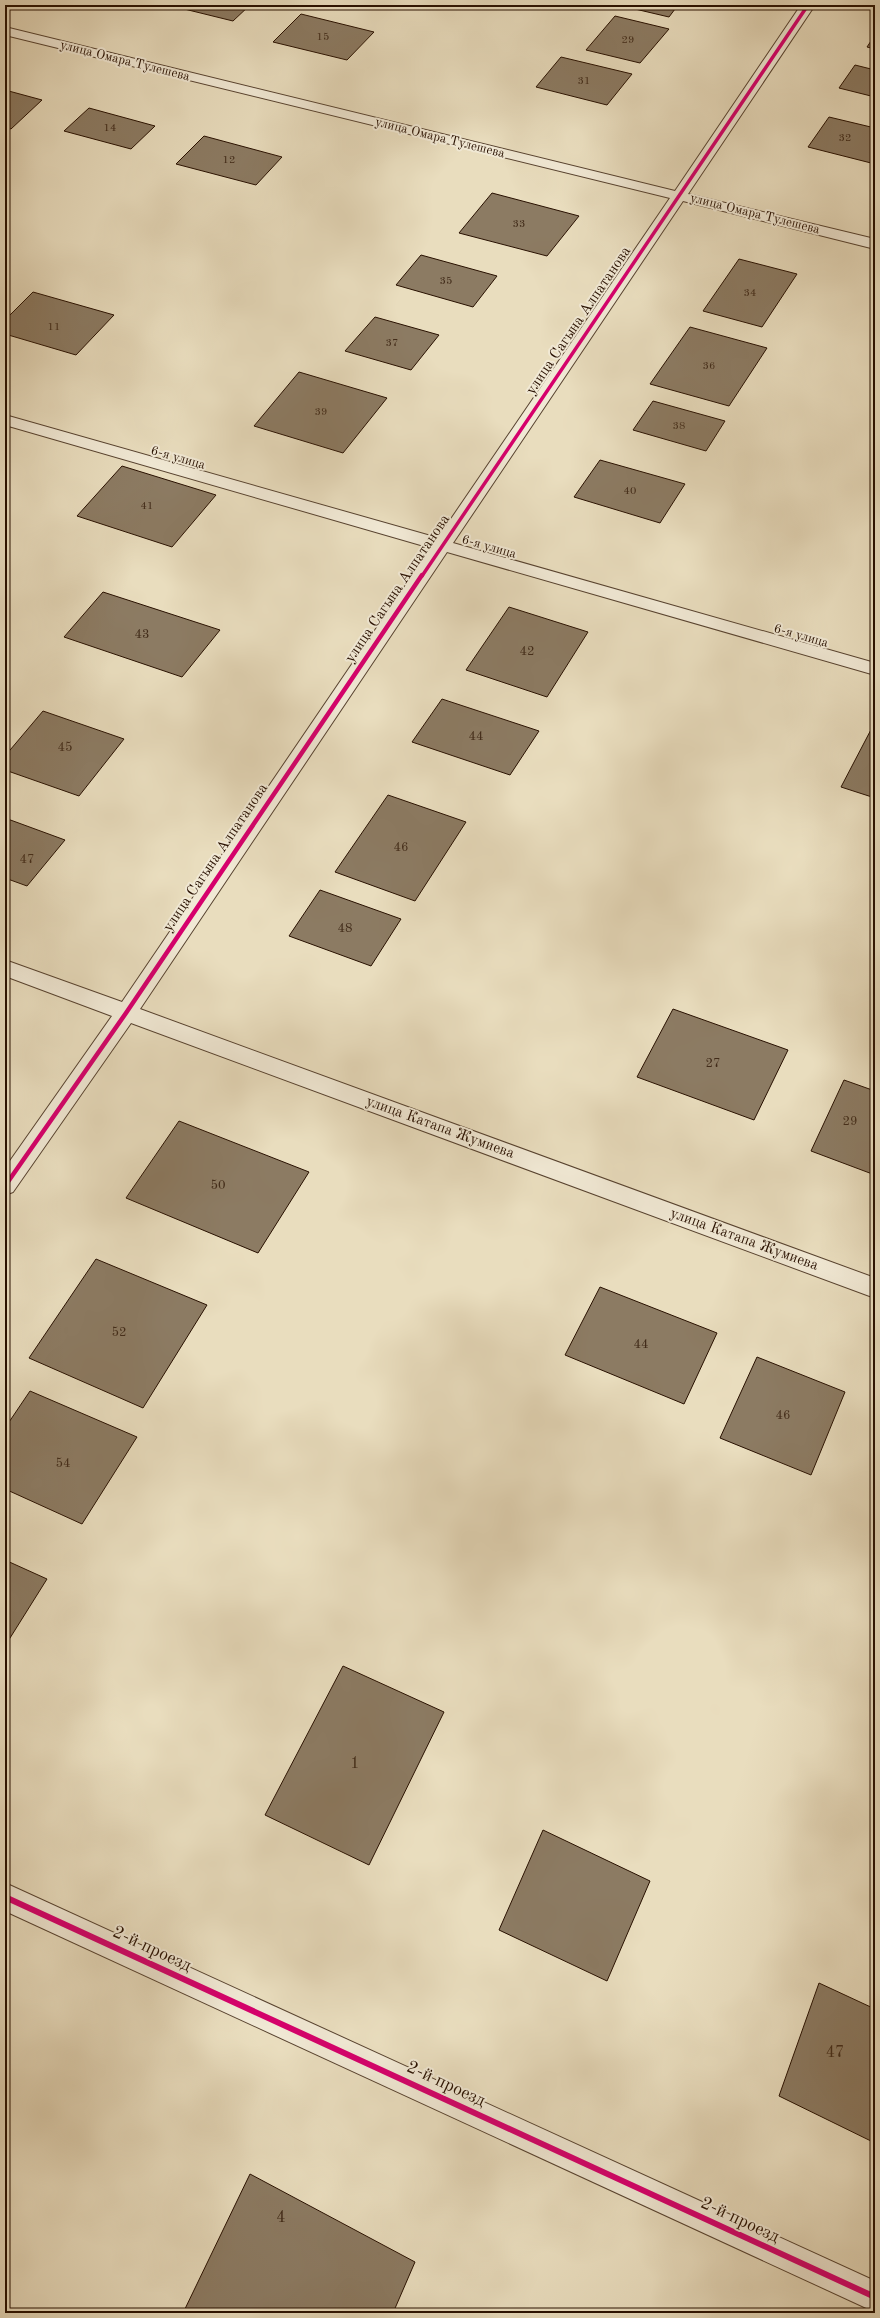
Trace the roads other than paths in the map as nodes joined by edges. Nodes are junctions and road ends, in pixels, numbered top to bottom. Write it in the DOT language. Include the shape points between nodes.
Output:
graph roads {
  1 [pos="808,5"];
  2 [pos="5,31"];
  3 [pos="678,196"];
  4 [pos="875,244"];
  5 [pos="5,420"];
  6 [pos="442,545"];
  7 [pos="875,669"];
  8 [pos="5,968"];
  9 [pos="126,1013"];
  10 [pos="5,1186"];
  11 [pos="875,1288"];
  12 [pos="5,1897"];
  13 [pos="875,2297"];
  1 -- 3 [label="street, улица Сагына Алпатанова"];
  2 -- 3 [label="street, улица Омара Тулешева"];
  3 -- 4 [label="street, улица Омара Тулешева"];
  3 -- 6 [label="street, улица Сагына Алпатанова"];
  5 -- 6 [label="street, 6-я улица"];
  6 -- 7 [label="street, 6-я улица"];
  6 -- 9 [label="street, улица Сагына Алпатанова"];
  8 -- 9 [label="street, улица Катапа Жумиева"];
  9 -- 10 [label="street, улица Сагына Алпатанова"];
  9 -- 11 [label="street, улица Катапа Жумиева"];
  12 -- 13 [label="street, 2-й проезд"];
}
